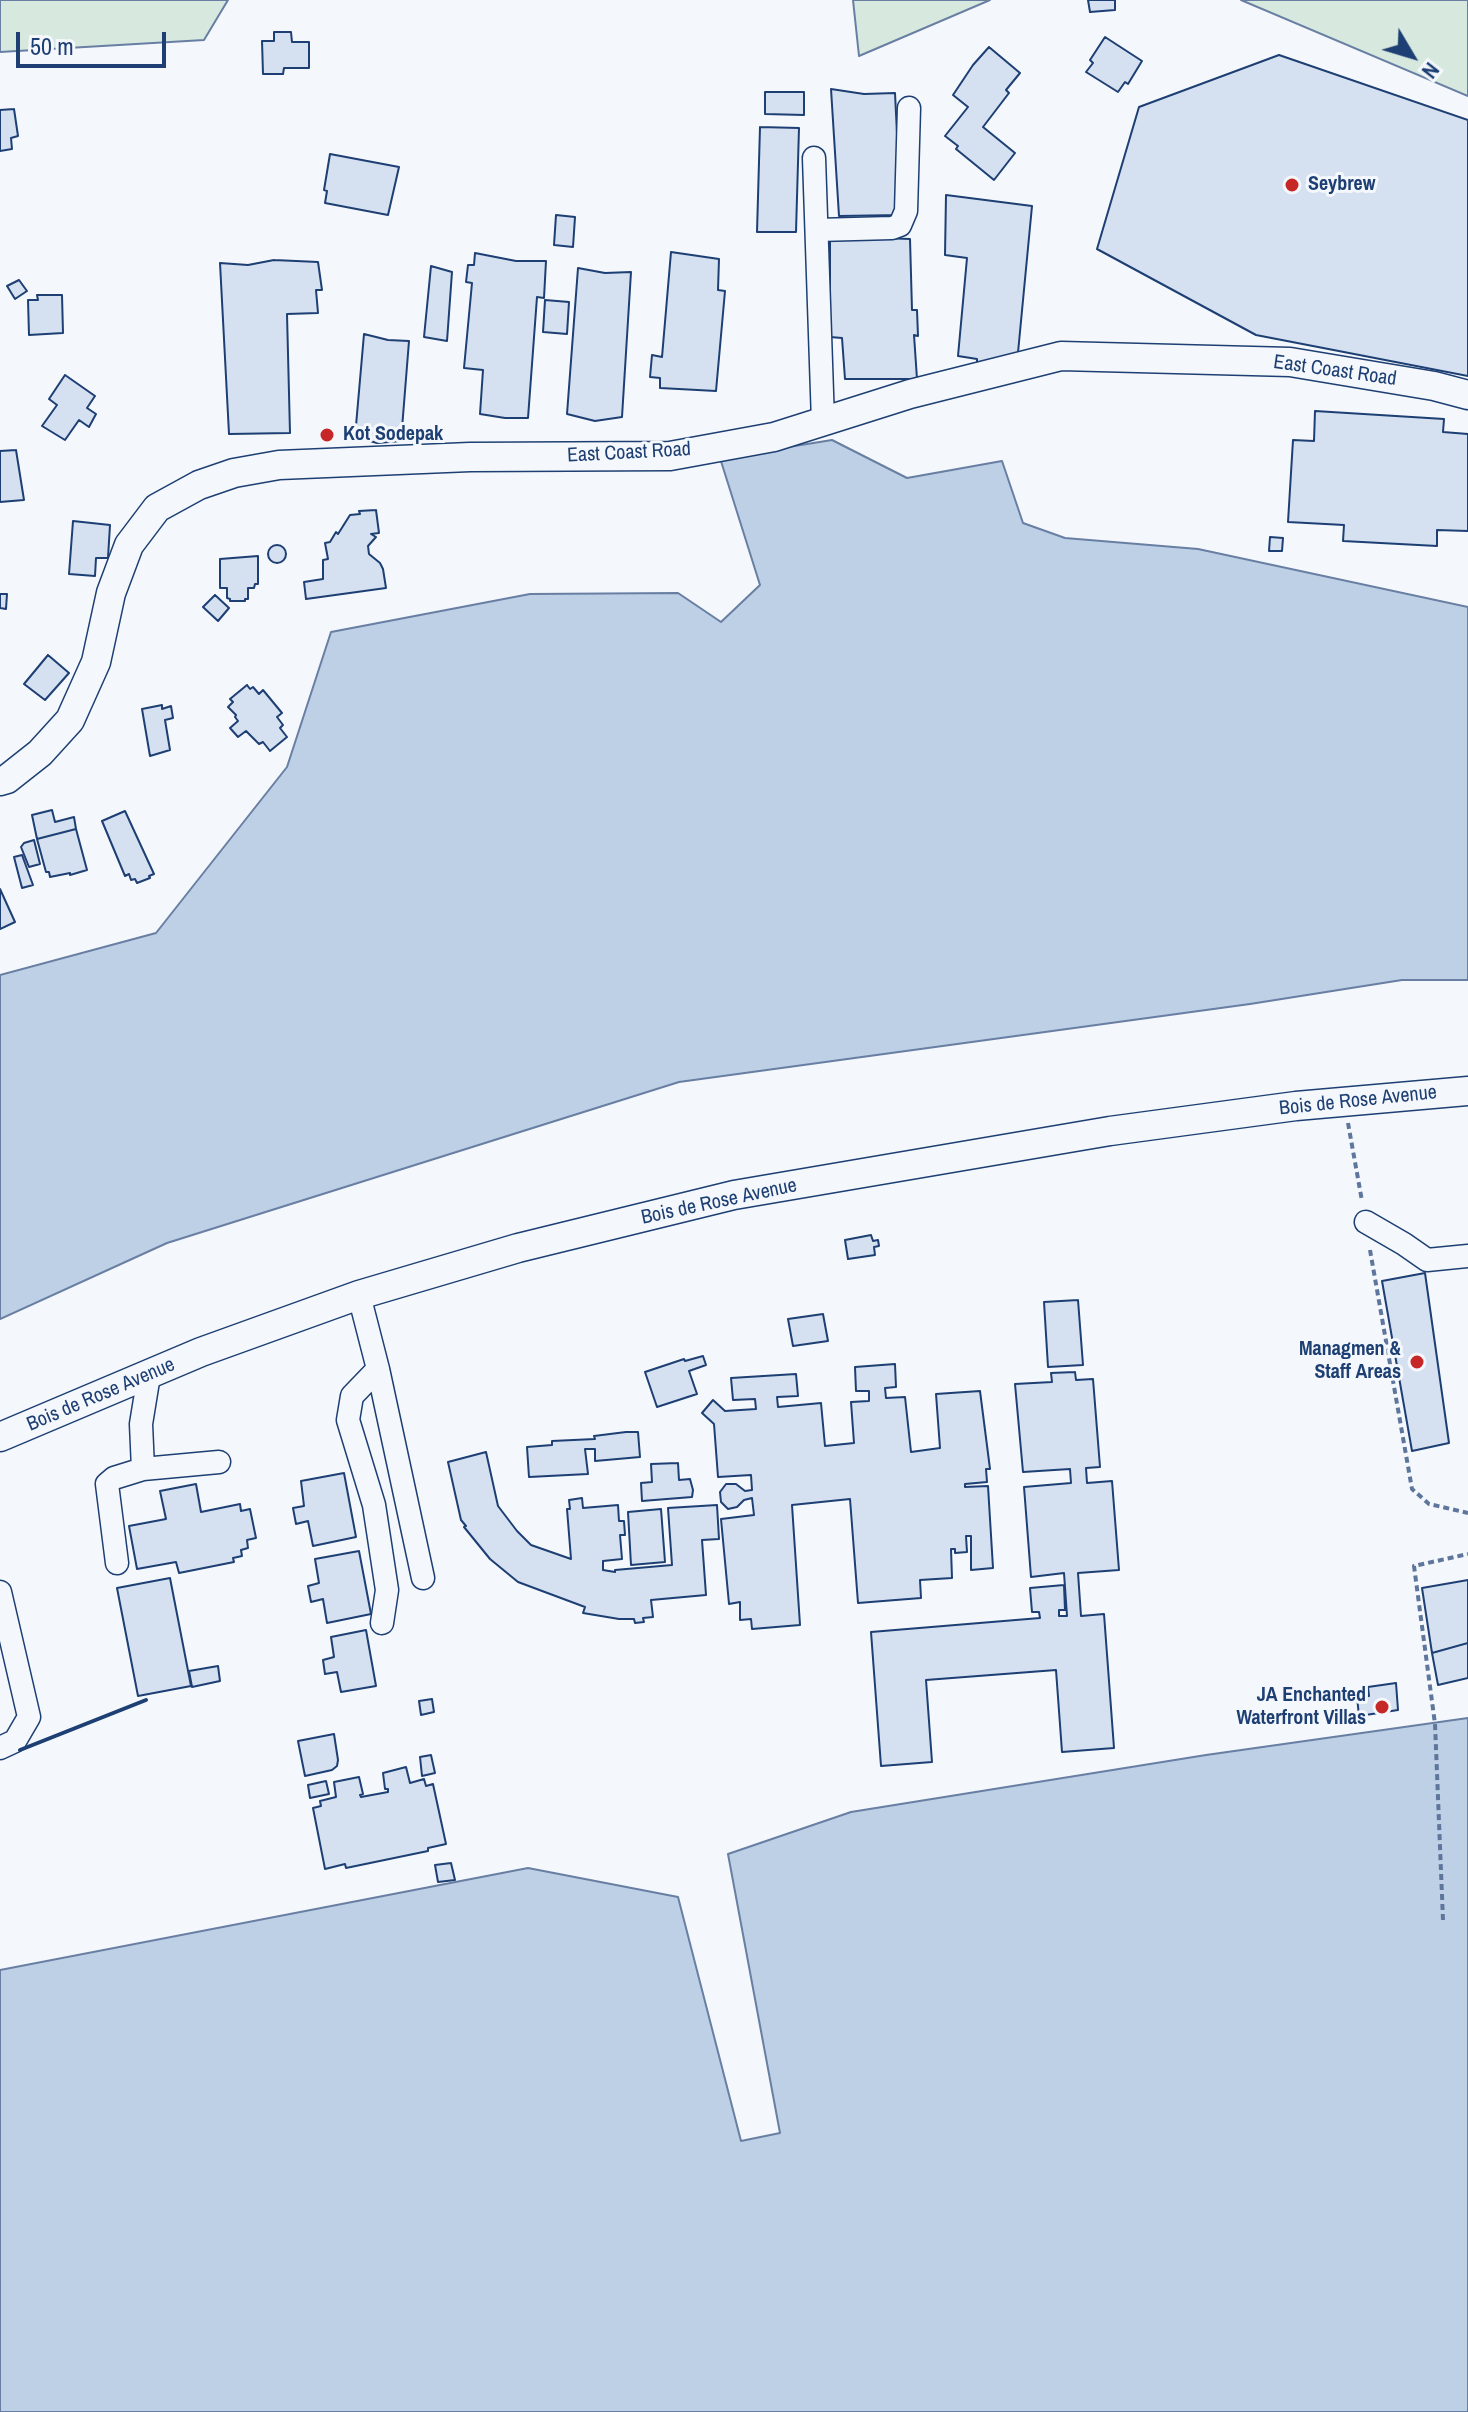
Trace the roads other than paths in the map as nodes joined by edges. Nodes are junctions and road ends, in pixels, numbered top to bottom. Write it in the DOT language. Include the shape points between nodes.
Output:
graph roads {
  1 [pos="909,108"];
  2 [pos="814,158"];
  3 [pos="817,230"];
  4 [pos="1468,395"];
  5 [pos="823,422"];
  6 [pos="0,781"];
  7 [pos="1468,1091"];
  8 [pos="1366,1222"];
  9 [pos="1468,1256"];
  10 [pos="359,1295"];
  11 [pos="378,1369"];
  12 [pos="149,1375"];
  13 [pos="0,1437"];
  14 [pos="219,1462"];
  15 [pos="143,1469"];
  16 [pos="117,1563"];
  17 [pos="423,1578"];
  18 [pos="0,1592"];
  19 [pos="382,1623"];
  20 [pos="0,1748"];
  1 -- 3 [label="street" via="906,211 900,225"];
  2 -- 3 [label="street"];
  3 -- 5 [label="street"];
  4 -- 5 [label="main road, East Coast Road" via="1290,362 1061,356"];
  5 -- 6 [label="main road, East Coast Road" via="774,437 670,456 279,465 199,485 157,508 129,545 111,593 96,662 70,720 40,753"];
  7 -- 10 [label="main road, Bois de Rose Avenue" via="1110,1131 734,1195 518,1248"];
  8 -- 9 [label="street" via="1427,1260"];
  10 -- 11 [label="street"];
  10 -- 12 [label="main road, Bois de Rose Avenue"];
  11 -- 17 [label="street"];
  11 -- 19 [label="street" via="352,1396 348,1420 374,1505 387,1590"];
  12 -- 13 [label="main road, Bois de Rose Avenue"];
  12 -- 15 [label="street" via="141,1424"];
  14 -- 15 [label="street"];
  15 -- 16 [label="street" via="107,1484"];
  18 -- 20 [label="street" via="29,1717 15,1741"];
}
